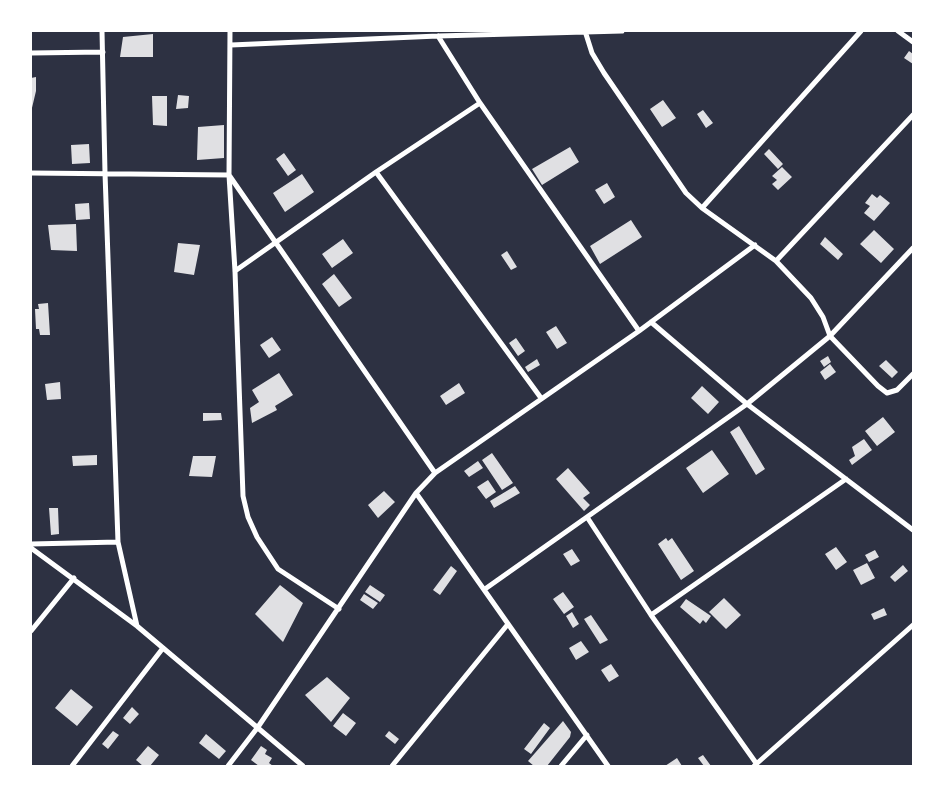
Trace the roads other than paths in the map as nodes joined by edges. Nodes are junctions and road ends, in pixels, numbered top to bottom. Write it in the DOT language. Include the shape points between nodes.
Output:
graph roads {
  1 [pos="102,31"];
  2 [pos="230,31"];
  3 [pos="585,31"];
  4 [pos="622,31"];
  5 [pos="861,31"];
  6 [pos="898,31"];
  7 [pos="438,36"];
  8 [pos="913,42"];
  9 [pos="231,46"];
  10 [pos="103,52"];
  11 [pos="31,53"];
  12 [pos="480,103"];
  13 [pos="913,115"];
  14 [pos="376,172"];
  15 [pos="31,173"];
  16 [pos="105,173"];
  17 [pos="229,175"];
  18 [pos="702,208"];
  19 [pos="275,242"];
  20 [pos="755,245"];
  21 [pos="913,248"];
  22 [pos="776,261"];
  23 [pos="235,271"];
  24 [pos="651,322"];
  25 [pos="638,330"];
  26 [pos="830,336"];
  27 [pos="913,374"];
  28 [pos="541,398"];
  29 [pos="747,404"];
  30 [pos="435,473"];
  31 [pos="846,479"];
  32 [pos="416,493"];
  33 [pos="587,517"];
  34 [pos="913,530"];
  35 [pos="118,542"];
  36 [pos="31,544"];
  37 [pos="31,548"];
  38 [pos="74,578"];
  39 [pos="485,589"];
  40 [pos="338,609"];
  41 [pos="651,615"];
  42 [pos="508,624"];
  43 [pos="913,625"];
  44 [pos="138,626"];
  45 [pos="31,631"];
  46 [pos="163,648"];
  47 [pos="258,727"];
  48 [pos="587,735"];
  49 [pos="755,765"];
  50 [pos="72,766"];
  51 [pos="228,766"];
  52 [pos="303,766"];
  53 [pos="392,766"];
  54 [pos="561,766"];
  55 [pos="608,766"];
  1 -- 10 [label="street"];
  2 -- 9 [label="street"];
  3 -- 4 [label="street"];
  3 -- 7 [label="street"];
  3 -- 18 [label="street" via="604,74 671,173"];
  5 -- 18 [label="street"];
  6 -- 8 [label="street"];
  7 -- 9 [label="street"];
  7 -- 12 [label="street"];
  9 -- 17 [label="street"];
  10 -- 11 [label="street"];
  10 -- 16 [label="street"];
  12 -- 14 [label="street"];
  12 -- 25 [label="street"];
  13 -- 22 [label="street"];
  14 -- 19 [label="street"];
  14 -- 28 [label="street"];
  15 -- 16 [label="street"];
  16 -- 17 [label="street"];
  16 -- 35 [label="street"];
  17 -- 19 [label="street"];
  17 -- 23 [label="street"];
  18 -- 20 [label="street"];
  19 -- 23 [label="street"];
  19 -- 30 [label="street"];
  20 -- 22 [label="street"];
  20 -- 24 [label="street"];
  21 -- 26 [label="street"];
  22 -- 26 [label="street" via="811,298"];
  23 -- 40 [label="street" via="244,496 248,517 266,554 278,569"];
  24 -- 25 [label="street"];
  24 -- 29 [label="street"];
  25 -- 28 [label="street"];
  26 -- 27 [label="street" via="887,393 898,390"];
  26 -- 29 [label="street"];
  28 -- 30 [label="street"];
  29 -- 31 [label="street"];
  29 -- 33 [label="street"];
  30 -- 32 [label="street"];
  31 -- 34 [label="street"];
  31 -- 41 [label="street"];
  32 -- 39 [label="street"];
  32 -- 40 [label="street"];
  33 -- 39 [label="street"];
  33 -- 41 [label="street"];
  35 -- 36 [label="street"];
  35 -- 44 [label="street"];
  37 -- 38 [label="street"];
  38 -- 44 [label="street"];
  38 -- 45 [label="street"];
  39 -- 42 [label="street"];
  40 -- 47 [label="street"];
  41 -- 49 [label="street"];
  42 -- 48 [label="street"];
  42 -- 53 [label="street"];
  43 -- 49 [label="street"];
  44 -- 46 [label="street"];
  46 -- 47 [label="street"];
  46 -- 50 [label="street"];
  47 -- 51 [label="street"];
  47 -- 52 [label="street"];
  48 -- 54 [label="street"];
  48 -- 55 [label="street"];
}
